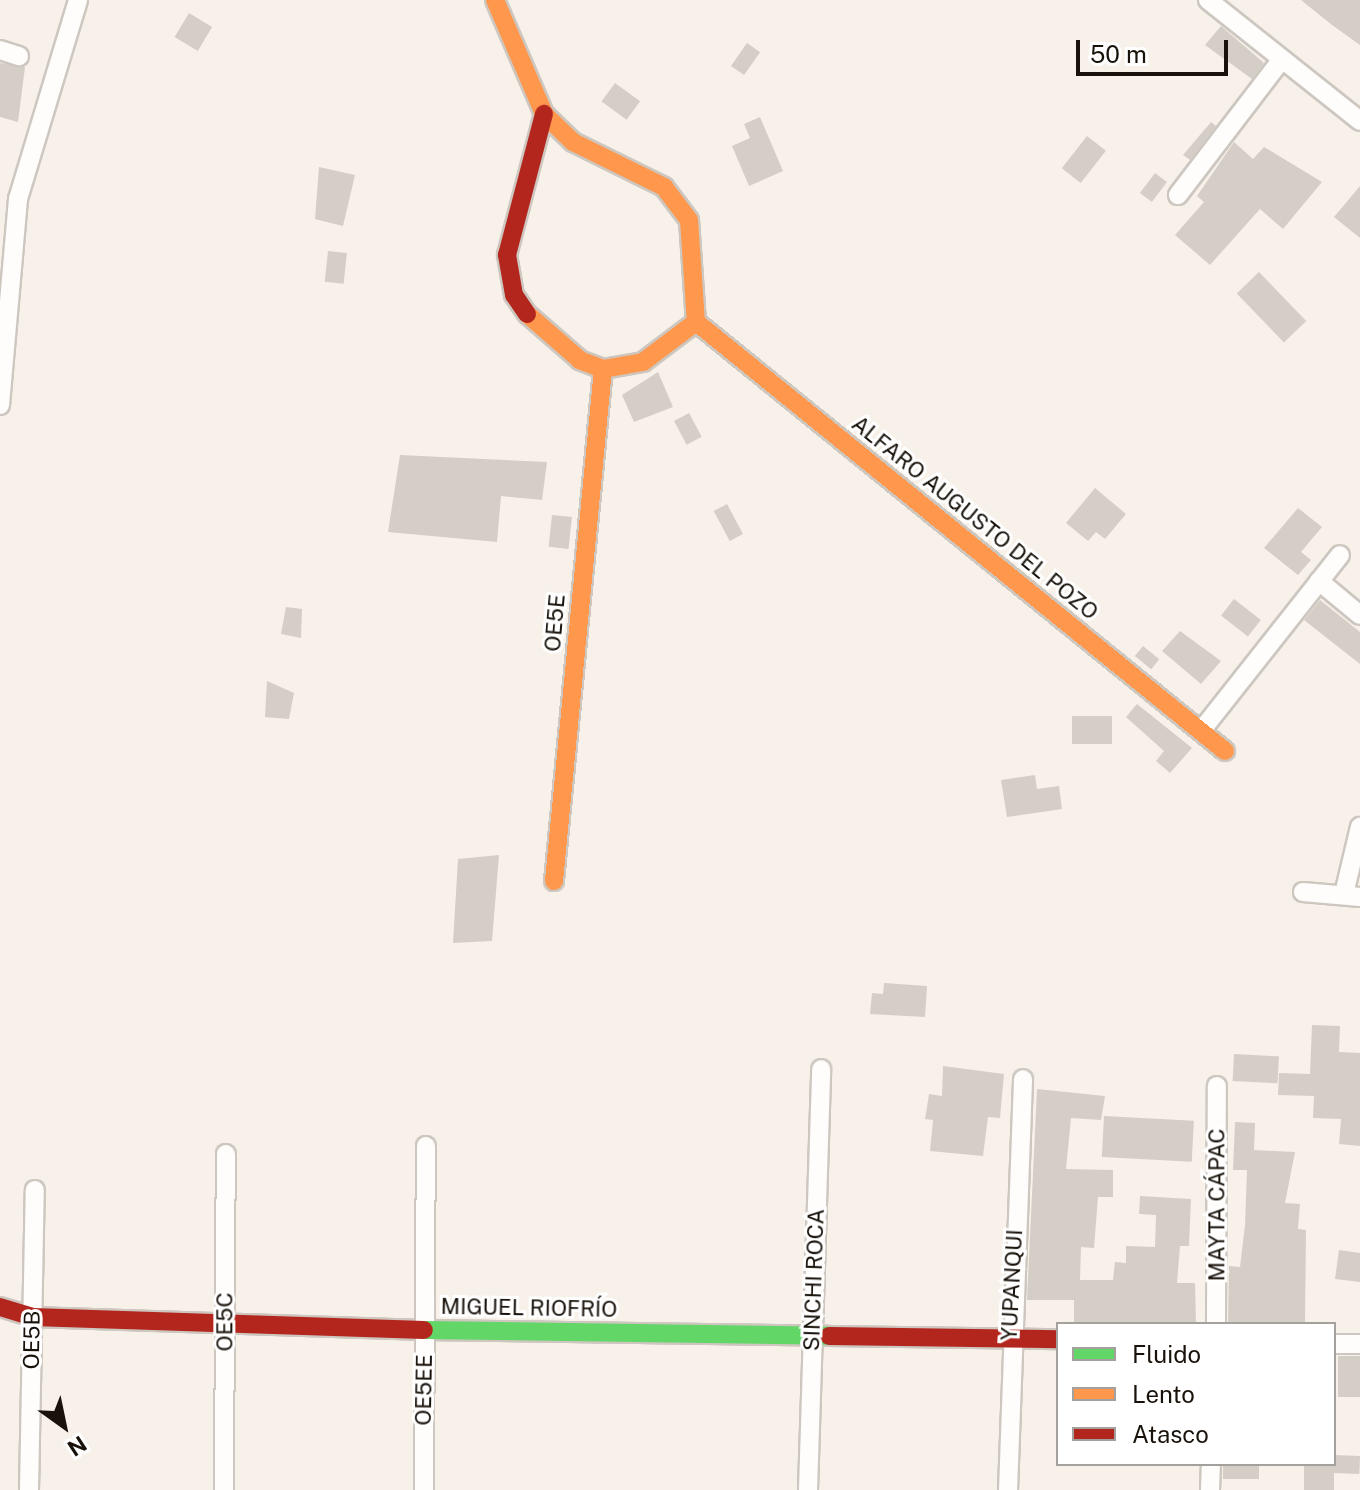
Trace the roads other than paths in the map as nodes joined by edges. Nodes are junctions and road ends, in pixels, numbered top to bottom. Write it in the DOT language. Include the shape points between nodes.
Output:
graph roads {
  1 [pos="78,0"];
  2 [pos="495,0"];
  3 [pos="1208,0"];
  4 [pos="0,50"];
  5 [pos="19,56"];
  6 [pos="1282,59"];
  7 [pos="544,114"];
  8 [pos="1360,121"];
  9 [pos="1178,195"];
  10 [pos="696,322"];
  11 [pos="603,369"];
  12 [pos="0,405"];
  13 [pos="1340,555"];
  14 [pos="1319,581"];
  15 [pos="1360,615"];
  16 [pos="1201,731"];
  17 [pos="1225,751"];
  18 [pos="1360,827"];
  19 [pos="554,881"];
  20 [pos="1303,892"];
  21 [pos="1352,895"];
  22 [pos="821,1069"];
  23 [pos="1023,1079"];
  24 [pos="1217,1086"];
  25 [pos="426,1146"];
  26 [pos="226,1154"];
  27 [pos="35,1190"];
  28 [pos="0,1307"];
  29 [pos="33,1317"];
  30 [pos="1216,1322"];
  31 [pos="225,1327"];
  32 [pos="425,1330"];
  33 [pos="812,1336"];
  34 [pos="1009,1339"];
  35 [pos="1056,1339"];
  36 [pos="1336,1344"];
  37 [pos="1360,1344"];
  38 [pos="1211,1466"];
  39 [pos="29,1490"];
  40 [pos="224,1490"];
  41 [pos="424,1490"];
  42 [pos="808,1490"];
  43 [pos="1008,1490"];
  44 [pos="1210,1490"];
  1 -- 12 [label="street" via="18,199"];
  2 -- 7 [label="street"];
  3 -- 6 [label="street"];
  4 -- 5 [label="street"];
  6 -- 8 [label="street"];
  6 -- 9 [label="street"];
  7 -- 10 [label="street" via="573,142 676,199 695,244"];
  7 -- 11 [label="street" via="507,255 514,295 538,330"];
  10 -- 11 [label="street" via="658,355"];
  10 -- 16 [label="street, ALFARO AUGUSTO DEL POZO"];
  11 -- 19 [label="street, OE5E"];
  13 -- 14 [label="street"];
  14 -- 15 [label="street"];
  14 -- 16 [label="street"];
  16 -- 17 [label="street, ALFARO AUGUSTO DEL POZO"];
  18 -- 21 [label="street"];
  20 -- 21 [label="street"];
  22 -- 33 [label="street, SINCHI ROCA"];
  23 -- 34 [label="street, YUPANQUI"];
  24 -- 30 [label="street, MAYTA CÁPAC"];
  25 -- 32 [label="street, OE5EE"];
  26 -- 31 [label="street, OE5C"];
  27 -- 29 [label="street, OE5B"];
  28 -- 29 [label="street, MIGUEL RIOFRÍO"];
  29 -- 31 [label="street, MIGUEL RIOFRÍO"];
  29 -- 39 [label="street, OE5B"];
  31 -- 32 [label="street, MIGUEL RIOFRÍO"];
  31 -- 40 [label="street, OE5C"];
  32 -- 33 [label="street, MIGUEL RIOFRÍO"];
  32 -- 41 [label="street, OE5EE"];
  33 -- 34 [label="street, MIGUEL RIOFRÍO"];
  33 -- 42 [label="street, SINCHI ROCA"];
  34 -- 35 [label="street, MIGUEL RIOFRÍO"];
  34 -- 43 [label="street, YUPANQUI"];
  36 -- 37 [label="street"];
  38 -- 44 [label="street"];
}
